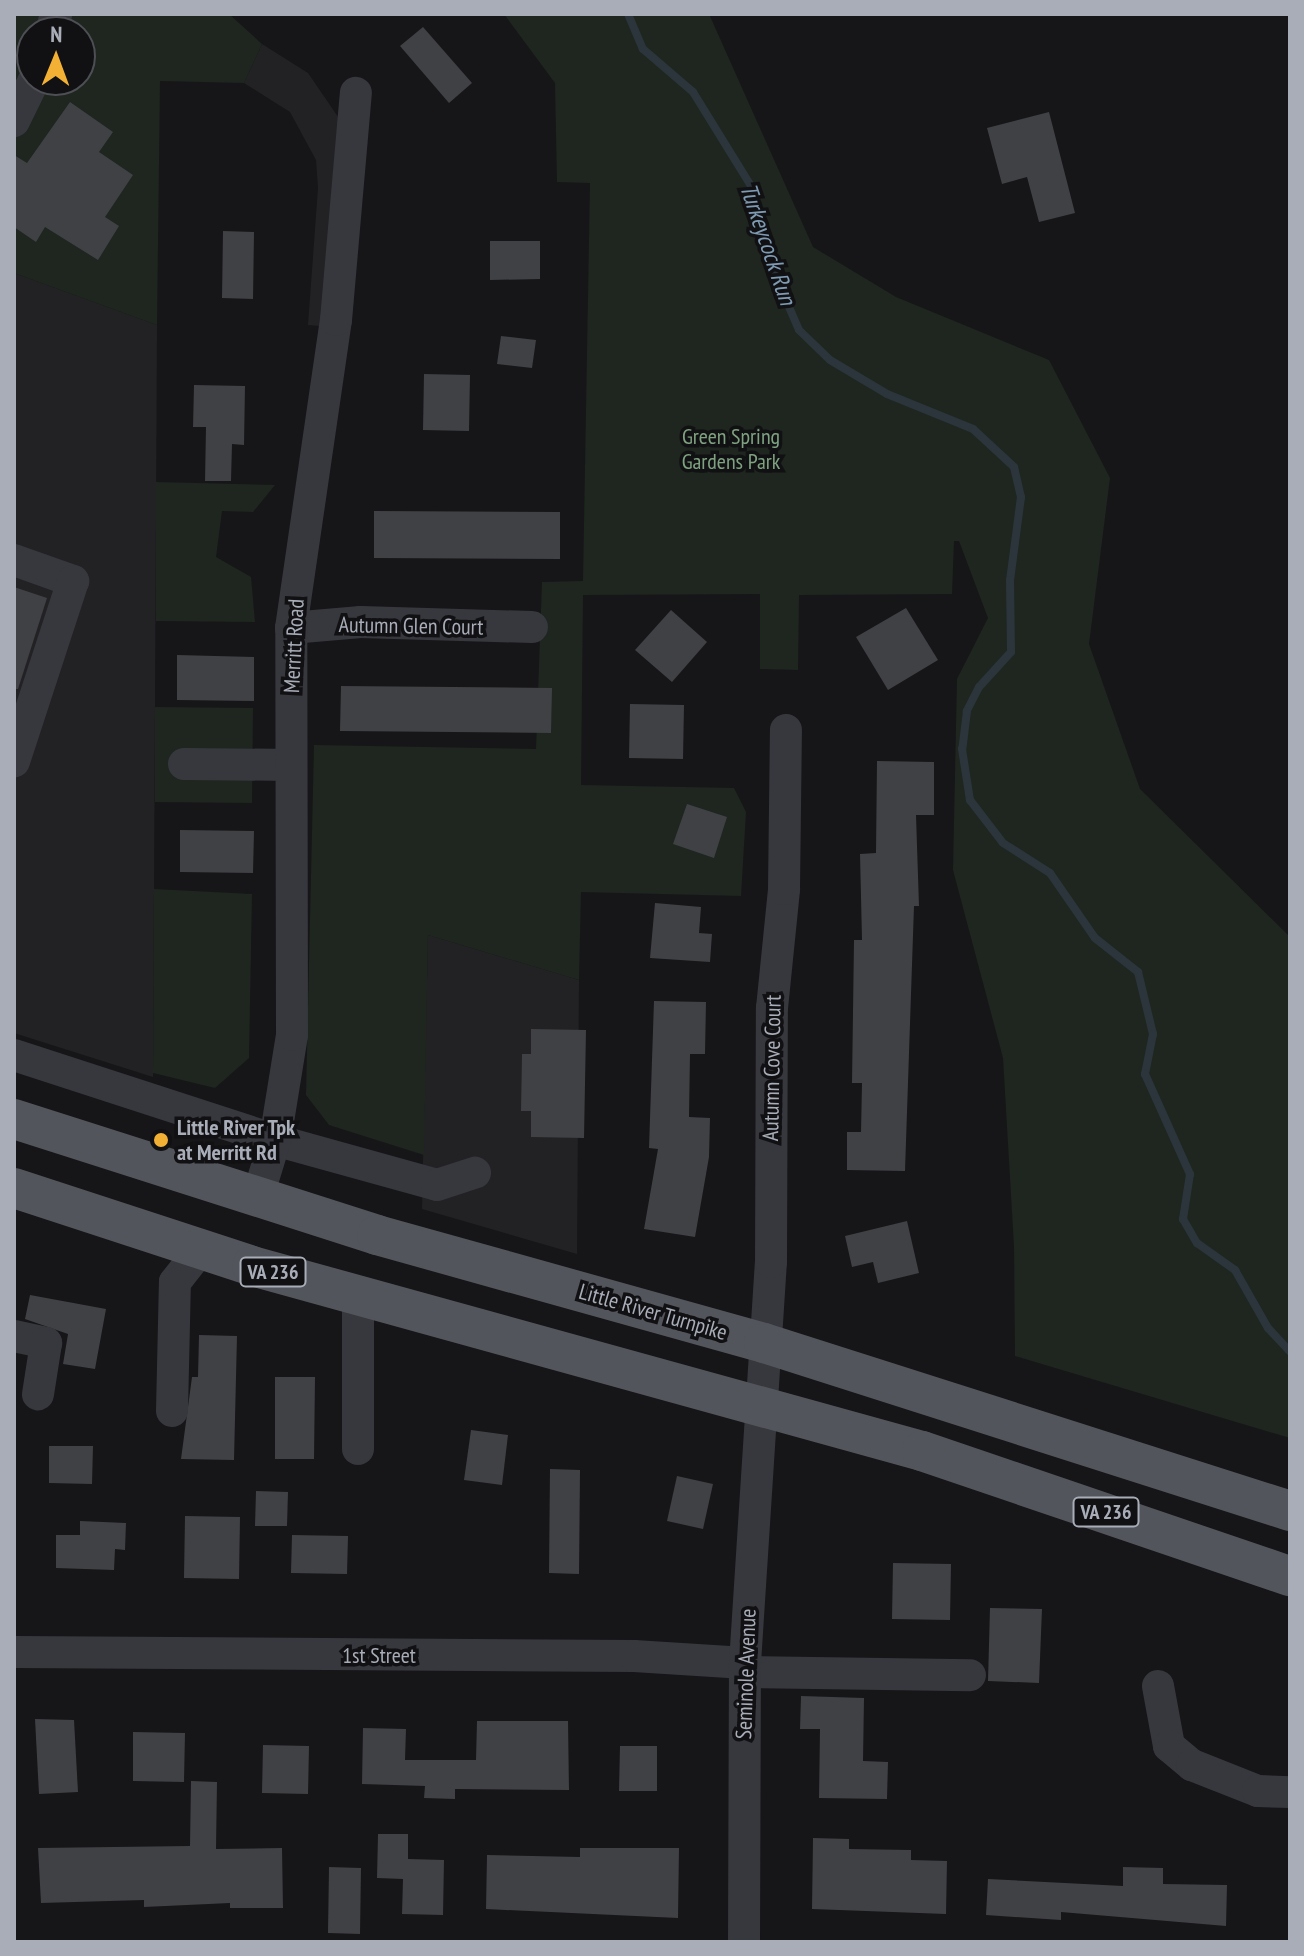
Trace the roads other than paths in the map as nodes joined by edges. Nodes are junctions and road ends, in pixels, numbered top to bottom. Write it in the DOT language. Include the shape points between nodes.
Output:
graph roads {
  1 [pos="356,93"];
  2 [pos="26,96"];
  3 [pos="14,121"];
  4 [pos="14,560"];
  5 [pos="532,627"];
  6 [pos="291,628"];
  7 [pos="786,730"];
  8 [pos="14,762"];
  9 [pos="184,764"];
  10 [pos="291,765"];
  11 [pos="14,1055"];
  12 [pos="14,1119"];
  13 [pos="275,1140"];
  14 [pos="475,1173"];
  15 [pos="14,1188"];
  16 [pos="257,1199"];
  17 [pos="201,1249"];
  18 [pos="358,1295"];
  19 [pos="14,1336"];
  20 [pos="764,1343"];
  21 [pos="38,1394"];
  22 [pos="759,1406"];
  23 [pos="172,1411"];
  24 [pos="358,1449"];
  25 [pos="1290,1511"];
  26 [pos="1290,1576"];
  27 [pos="14,1652"];
  28 [pos="745,1667"];
  29 [pos="970,1675"];
  30 [pos="1158,1686"];
  31 [pos="1290,1792"];
  32 [pos="744,1942"];
  1 -- 6 [label="street, Merritt Road" via="336,320"];
  2 -- 3 [label="street"];
  4 -- 8 [label="street" via="73,581"];
  5 -- 6 [label="street, Autumn Glen Court" via="361,622"];
  6 -- 10 [label="street, Merritt Road"];
  7 -- 20 [label="street, Autumn Cove Court"];
  9 -- 10 [label="street"];
  10 -- 13 [label="street, Merritt Road" via="292,1035"];
  11 -- 13 [label="street"];
  12 -- 16 [label="main road, Little River Turnpike / VA 236"];
  13 -- 14 [label="street" via="437,1185"];
  13 -- 16 [label="street, Merritt Road"];
  15 -- 17 [label="main road, VA 236"];
  16 -- 20 [label="main road, Little River Turnpike / VA 236"];
  17 -- 18 [label="main road, VA 236"];
  17 -- 23 [label="street" via="175,1282"];
  18 -- 22 [label="main road, VA 236"];
  18 -- 24 [label="street"];
  19 -- 21 [label="street" via="46,1343"];
  20 -- 22 [label="street, Autumn Cove Court"];
  20 -- 25 [label="main road, Little River Turnpike / VA 236"];
  22 -- 26 [label="main road, VA 236" via="990,1472"];
  22 -- 28 [label="street, Seminole Avenue"];
  27 -- 28 [label="street, 1st Street" via="634,1656"];
  28 -- 29 [label="street, 1st Street"];
  28 -- 32 [label="street, Seminole Avenue"];
  30 -- 31 [label="street" via="1169,1746 1192,1765 1258,1791"];
}
